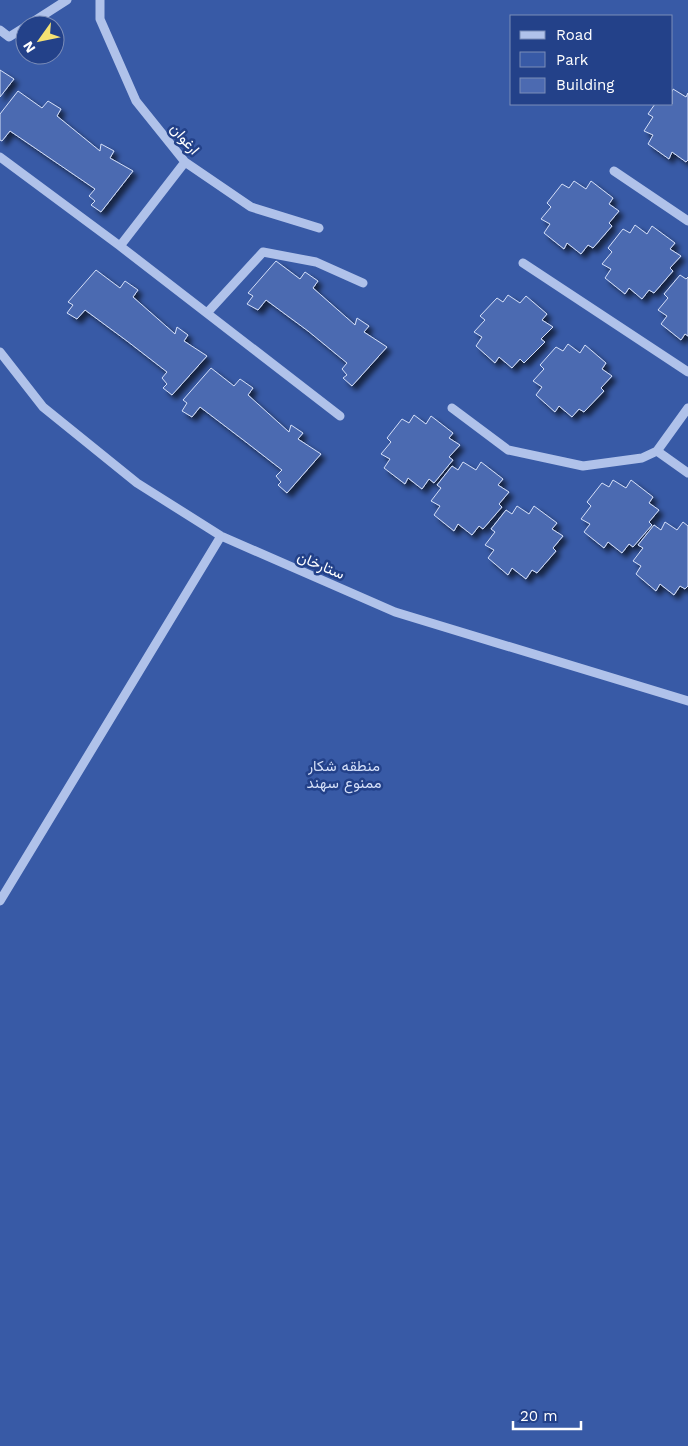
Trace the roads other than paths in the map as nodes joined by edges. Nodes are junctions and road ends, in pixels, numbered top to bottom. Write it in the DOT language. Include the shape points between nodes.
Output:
graph roads {
  1 [pos="68,0"];
  2 [pos="100,0"];
  3 [pos="44,15"];
  4 [pos="0,30"];
  5 [pos="15,32"];
  6 [pos="0,157"];
  7 [pos="185,162"];
  8 [pos="614,171"];
  9 [pos="688,221"];
  10 [pos="319,228"];
  11 [pos="120,246"];
  12 [pos="523,263"];
  13 [pos="364,283"];
  14 [pos="207,314"];
  15 [pos="0,352"];
  16 [pos="688,372"];
  17 [pos="452,408"];
  18 [pos="688,408"];
  19 [pos="340,416"];
  20 [pos="657,451"];
  21 [pos="688,473"];
  22 [pos="220,536"];
  23 [pos="688,701"];
  24 [pos="0,900"];
  1 -- 3 [label="street"];
  2 -- 7 [label="street, ارغوان" via="100,18 136,101"];
  4 -- 5 [label="street" via="9,36"];
  6 -- 11 [label="street"];
  7 -- 10 [label="street, ارغوان" via="251,207"];
  7 -- 11 [label="street"];
  8 -- 9 [label="street"];
  11 -- 14 [label="street"];
  12 -- 16 [label="street"];
  13 -- 14 [label="street" via="316,262 263,252"];
  14 -- 19 [label="street"];
  15 -- 22 [label="street, ستارخان" via="43,407 136,483"];
  17 -- 20 [label="street" via="508,450 583,466 642,458"];
  18 -- 20 [label="street"];
  20 -- 21 [label="street"];
  22 -- 23 [label="street, ستارخان" via="396,612"];
  22 -- 24 [label="street"];
}
